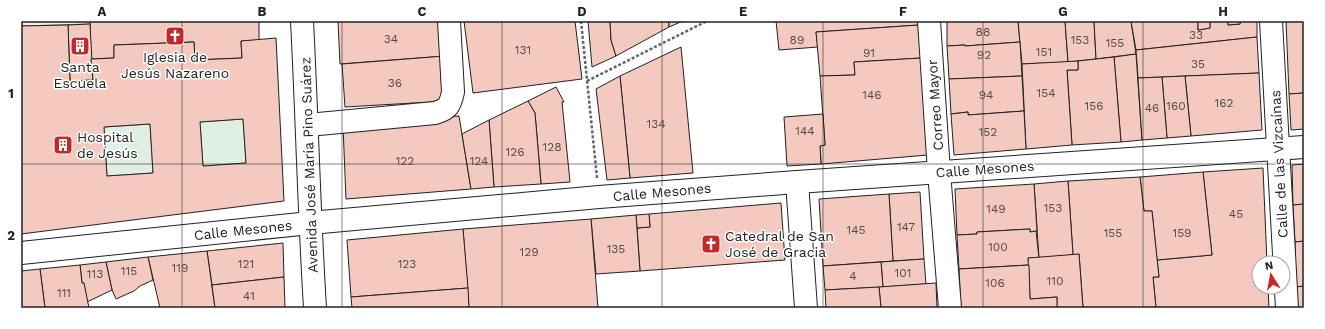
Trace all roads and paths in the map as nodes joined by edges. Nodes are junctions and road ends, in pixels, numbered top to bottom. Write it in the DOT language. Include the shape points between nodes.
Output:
graph roads {
  1 [pos="302,21"];
  2 [pos="449,21"];
  3 [pos="581,21"];
  4 [pos="707,21"];
  5 [pos="929,21"];
  6 [pos="1271,21"];
  7 [pos="587,81"];
  8 [pos="308,125"];
  9 [pos="1304,147"];
  10 [pos="1278,149"];
  11 [pos="939,172"];
  12 [pos="797,182"];
  13 [pos="600,197"];
  14 [pos="310,222"];
  15 [pos="21,253"];
  16 [pos="315,308"];
  17 [pos="806,308"];
  18 [pos="950,308"];
  19 [pos="1287,308"];
  1 -- 8 [label="street, Avenida José María Pino Suárez"];
  2 -- 8 [label="street" via="453,92 451,102 444,110 435,114"];
  3 -- 7 [label="path"];
  4 -- 7 [label="path"];
  5 -- 11 [label="street, Correo Mayor"];
  6 -- 10 [label="street, Calle de las Vizcaínas"];
  7 -- 13 [label="path"];
  8 -- 14 [label="street, Avenida José María Pino Suárez"];
  9 -- 10 [label="street, Calle Mesones"];
  10 -- 11 [label="street, Calle Mesones"];
  10 -- 19 [label="street, Calle de las Vizcaínas"];
  11 -- 12 [label="street, Calle Mesones"];
  11 -- 18 [label="street, Correo Mayor"];
  12 -- 13 [label="street, Calle Mesones"];
  12 -- 17 [label="street"];
  13 -- 14 [label="street, Calle Mesones"];
  14 -- 15 [label="street, Calle Mesones"];
  14 -- 16 [label="street, Avenida José María Pino Suárez"];
}
